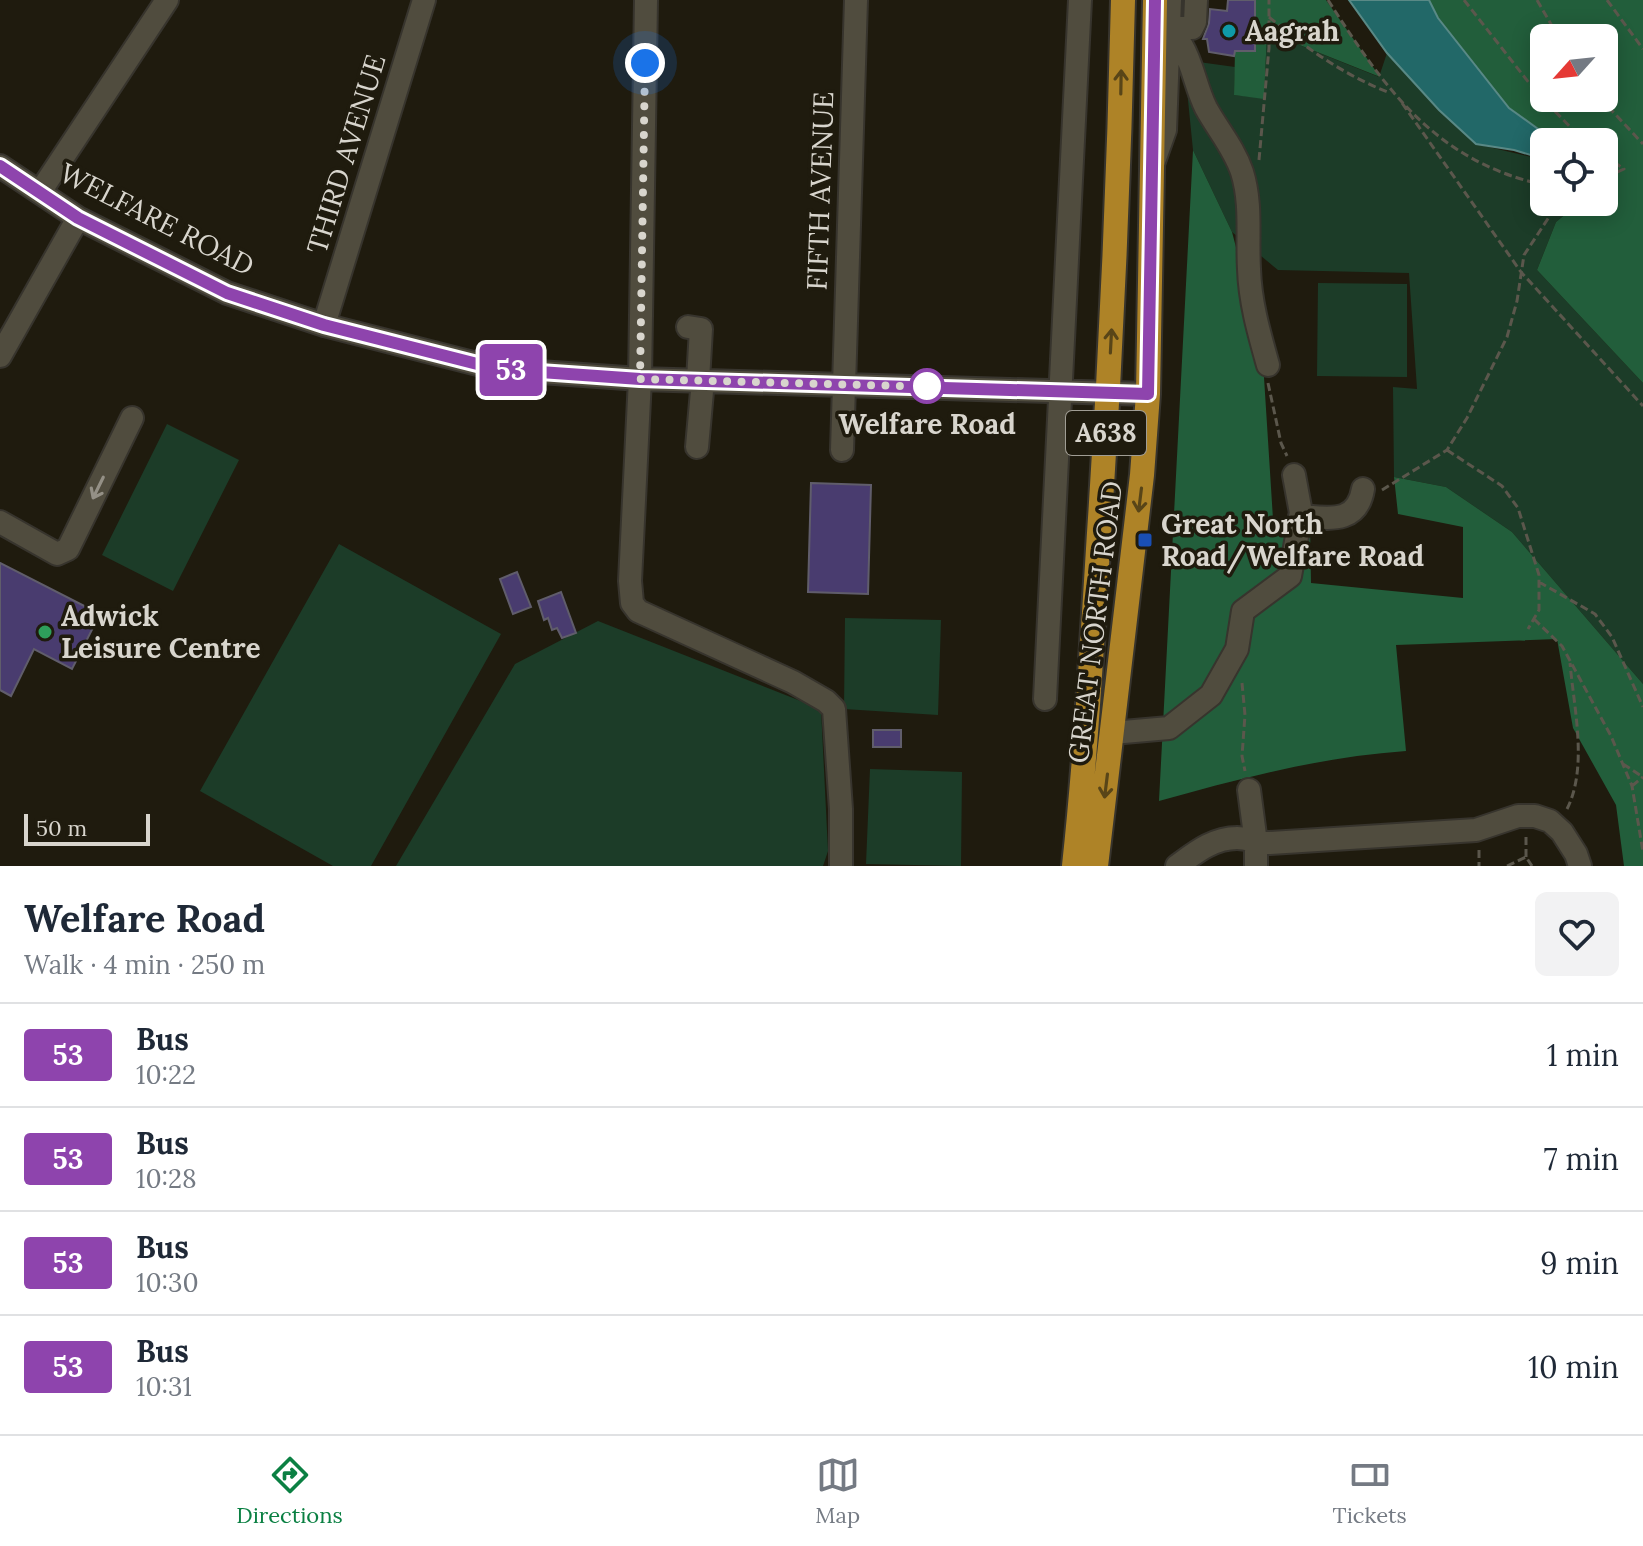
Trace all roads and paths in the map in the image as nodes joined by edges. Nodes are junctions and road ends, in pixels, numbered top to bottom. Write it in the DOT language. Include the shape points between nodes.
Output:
graph roads {
  1 [pos="167,0"];
  2 [pos="424,0"];
  3 [pos="646,0"];
  4 [pos="856,0"];
  5 [pos="1080,0"];
  6 [pos="1123,0"];
  7 [pos="1155,0"];
  8 [pos="1170,0"];
  9 [pos="1196,0"];
  10 [pos="1269,0"];
  11 [pos="1328,0"];
  12 [pos="1464,0"];
  13 [pos="1537,0"];
  14 [pos="1607,0"];
  15 [pos="1269,17"];
  16 [pos="1551,24"];
  17 [pos="1170,35"];
  18 [pos="1643,49"];
  19 [pos="1393,94"];
  20 [pos="1402,103"];
  21 [pos="1613,112"];
  22 [pos="1571,128"];
  23 [pos="1643,144"];
  24 [pos="1154,162"];
  25 [pos="0,166"];
  26 [pos="1258,171"];
  27 [pos="1530,181"];
  28 [pos="40,192"];
  29 [pos="1550,216"];
  30 [pos="78,218"];
  31 [pos="1521,272"];
  32 [pos="324,325"];
  33 [pos="688,327"];
  34 [pos="0,356"];
  35 [pos="1268,365"];
  36 [pos="640,379"];
  37 [pos="700,380"];
  38 [pos="843,383"];
  39 [pos="1062,392"];
  40 [pos="1108,393"];
  41 [pos="1148,394"];
  42 [pos="1643,406"];
  43 [pos="132,418"];
  44 [pos="697,447"];
  45 [pos="842,450"];
  46 [pos="1447,450"];
  47 [pos="1294,475"];
  48 [pos="1371,491"];
  49 [pos="1300,516"];
  50 [pos="0,522"];
  51 [pos="1539,582"];
  52 [pos="1534,619"];
  53 [pos="1528,629"];
  54 [pos="1237,649"];
  55 [pos="1570,659"];
  56 [pos="1045,699"];
  57 [pos="1643,707"];
  58 [pos="1112,733"];
  59 [pos="1623,764"];
  60 [pos="1643,777"];
  61 [pos="1632,786"];
  62 [pos="1249,790"];
  63 [pos="1553,824"];
  64 [pos="1256,843"];
  65 [pos="1643,852"];
  66 [pos="841,866"];
  67 [pos="1074,866"];
  68 [pos="1096,866"];
  69 [pos="1177,866"];
  70 [pos="1256,866"];
  71 [pos="1507,866"];
  72 [pos="1532,866"];
  73 [pos="1580,866"];
  1 -- 28 [label="street"];
  2 -- 32 [label="street, THIRD AVENUE"];
  3 -- 36 [label="street"];
  4 -- 38 [label="street, FIFTH AVENUE"];
  5 -- 39 [label="street, GREAT NORTH ROAD"];
  40 -- 6 [label="highway, GREAT NORTH ROAD / A638, one-way"];
  7 -- 24 [label="highway, GREAT NORTH ROAD / A638"];
  8 -- 17 [label="street"];
  9 -- 17 [label="street" via="1192,28"];
  10 -- 15 [label="path"];
  11 -- 19 [label="path"];
  12 -- 22 [label="path"];
  13 -- 16 [label="path"];
  14 -- 18 [label="path"];
  15 -- 19 [label="path" via="1332,66"];
  15 -- 26 [label="path"];
  17 -- 24 [label="street" via="1165,130"];
  17 -- 35 [label="street" via="1187,55 1206,107 1242,172 1252,309"];
  19 -- 20 [label="path"];
  20 -- 27 [label="path" via="1454,149 1487,169"];
  20 -- 31 [label="path"];
  21 -- 23 [label="path"];
  24 -- 41 [label="highway, GREAT NORTH ROAD / A638"];
  25 -- 28 [label="street, WELFARE ROAD"];
  28 -- 30 [label="street, WELFARE ROAD"];
  29 -- 31 [label="path" via="1524,255"];
  30 -- 32 [label="street, WELFARE ROAD" via="227,293"];
  30 -- 34 [label="street"];
  31 -- 42 [label="path"];
  31 -- 46 [label="path" via="1507,337"];
  32 -- 36 [label="street, WELFARE ROAD" via="497,369"];
  33 -- 37 [label="street" via="701,329"];
  35 -- 47 [label="path" via="1268,390"];
  36 -- 37 [label="street, WELFARE ROAD"];
  36 -- 66 [label="street" via="632,603 638,611 793,682 834,709"];
  37 -- 38 [label="street, WELFARE ROAD"];
  37 -- 44 [label="street"];
  38 -- 39 [label="street, WELFARE ROAD"];
  38 -- 45 [label="street, FIFTH AVENUE"];
  39 -- 40 [label="street, WELFARE ROAD"];
  39 -- 56 [label="street, GREAT NORTH ROAD"];
  40 -- 41 [label="street, WELFARE ROAD"];
  40 -- 67 [label="highway, GREAT NORTH ROAD / A638"];
  41 -- 58 [label="highway, GREAT NORTH ROAD / A638, one-way"];
  43 -- 50 [label="street, one-way" via="68,549 57,554"];
  46 -- 48 [label="path"];
  46 -- 51 [label="path" via="1502,486 1518,508"];
  47 -- 49 [label="street"];
  48 -- 49 [label="street" via="1352,512 1334,518"];
  49 -- 54 [label="street" via="1290,576 1243,611"];
  51 -- 52 [label="path"];
  51 -- 57 [label="path" via="1595,614 1612,637"];
  52 -- 53 [label="path"];
  52 -- 55 [label="path"];
  54 -- 58 [label="street" via="1211,695 1169,728"];
  54 -- 62 [label="path" via="1245,715 1242,756"];
  55 -- 59 [label="path"];
  55 -- 63 [label="path" via="1577,749 1574,793"];
  58 -- 68 [label="highway, GREAT NORTH ROAD / A638, one-way"];
  59 -- 60 [label="path"];
  59 -- 61 [label="path"];
  60 -- 61 [label="path"];
  61 -- 65 [label="path"];
  62 -- 64 [label="street"];
  63 -- 64 [label="street" via="1518,816 1476,830"];
  63 -- 73 [label="street"];
  64 -- 69 [label="street" via="1238,838 1209,843"];
  64 -- 70 [label="street"];
  71 -- 72 [label="path" via="1526,857"];
}
